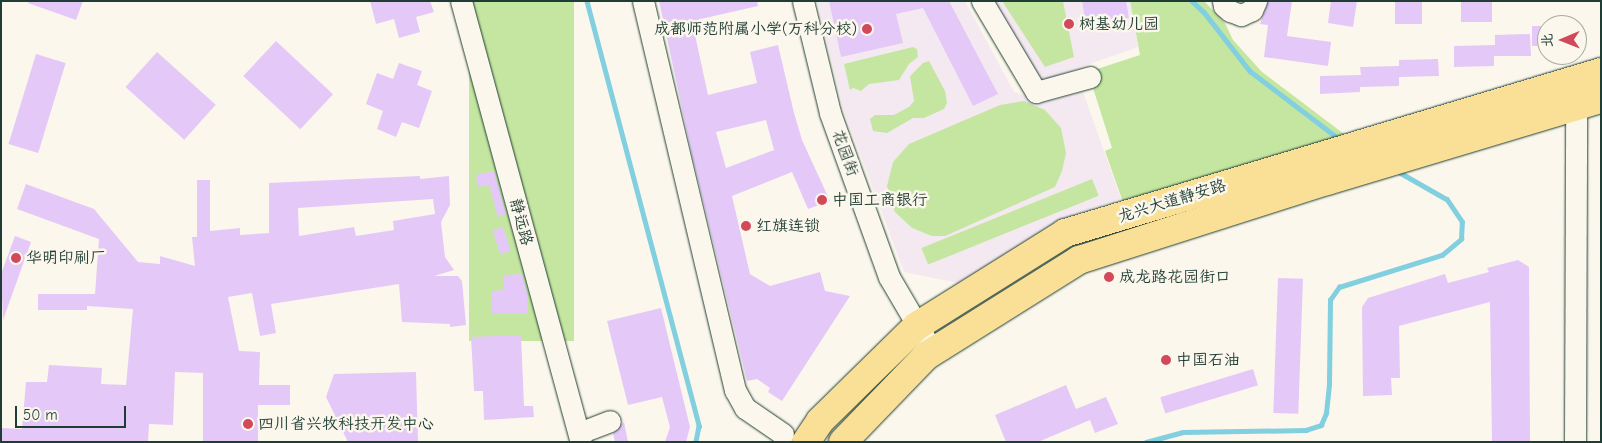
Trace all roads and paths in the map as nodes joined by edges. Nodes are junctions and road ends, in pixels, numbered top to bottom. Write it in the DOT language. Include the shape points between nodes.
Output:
graph roads {
  1 [pos="461,1"];
  2 [pos="643,1"];
  3 [pos="803,1"];
  4 [pos="982,1"];
  5 [pos="1222,1"];
  6 [pos="1256,1"];
  7 [pos="1601,72"];
  8 [pos="1090,77"];
  9 [pos="1588,103"];
  10 [pos="917,326"];
  11 [pos="933,352"];
  12 [pos="610,421"];
  13 [pos="580,437"];
  14 [pos="794,438"];
  15 [pos="843,442"];
  16 [pos="1575,442"];
  1 -- 13 [label="street, 静远路"];
  2 -- 14 [label="street" via="735,390 745,408"];
  3 -- 10 [label="street, 花园街" via="830,114 889,277"];
  4 -- 8 [label="street" via="1036,92"];
  5 -- 6 [label="street" via="1230,11 1241,14 1252,10"];
  7 -- 10 [label="main road, 龙兴大道静安路" via="1065,233"];
  9 -- 11 [label="main road, 龙兴大道静安路" via="1079,260"];
  9 -- 16 [label="street"];
  10 -- 11 [label="street, 花园街"];
  10 -- 14 [label="main road, 龙兴大道静安路" via="820,421"];
  11 -- 15 [label="main road, 龙兴大道静安路"];
  12 -- 13 [label="street"];
}
